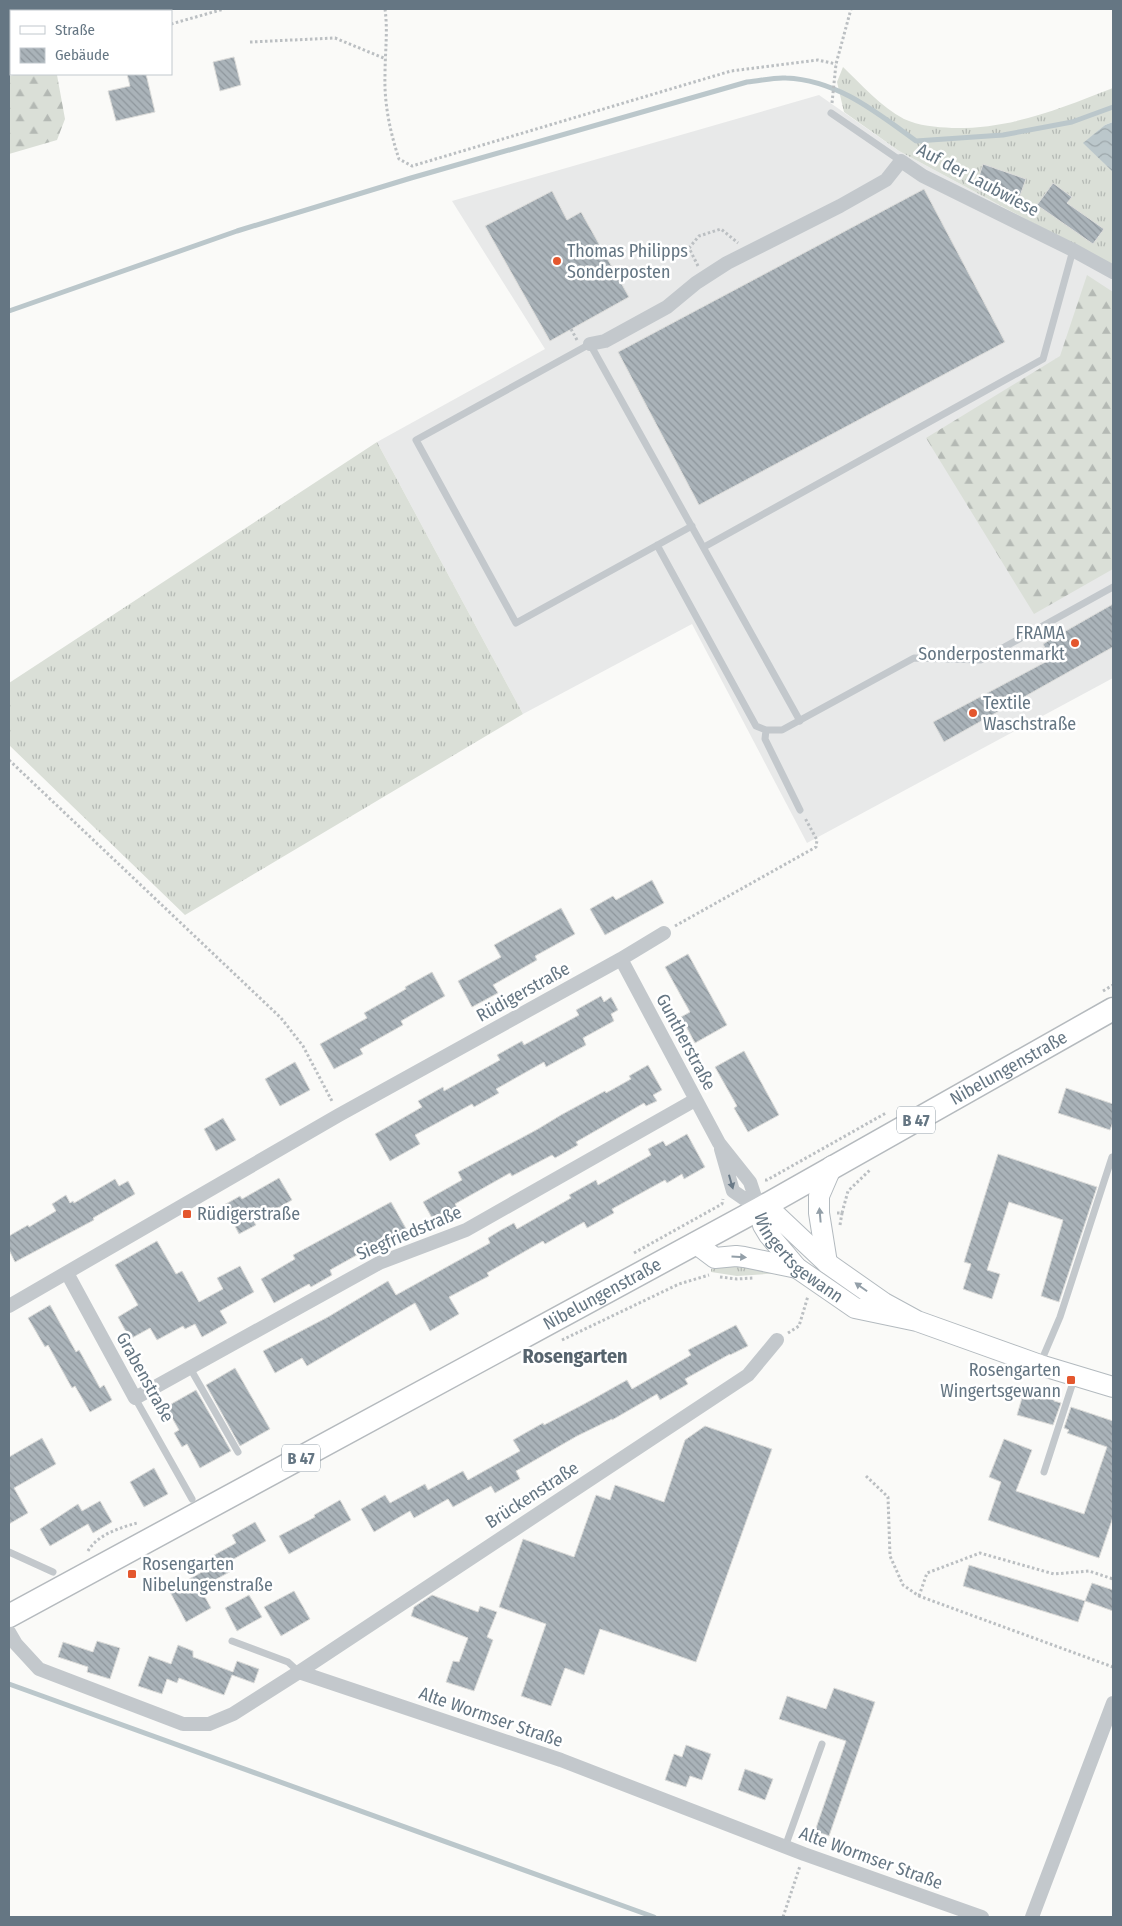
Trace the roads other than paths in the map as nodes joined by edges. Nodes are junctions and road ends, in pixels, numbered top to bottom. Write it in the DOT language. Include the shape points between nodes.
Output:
graph roads {
  1 [pos="831,113"];
  2 [pos="901,160"];
  3 [pos="1073,250"];
  4 [pos="1113,272"];
  5 [pos="590,344"];
  6 [pos="692,526"];
  7 [pos="657,545"];
  8 [pos="704,547"];
  9 [pos="1113,587"];
  10 [pos="800,720"];
  11 [pos="766,730"];
  12 [pos="800,810"];
  13 [pos="664,933"];
  14 [pos="621,959"];
  15 [pos="1113,1009"];
  16 [pos="696,1100"];
  17 [pos="1112,1157"];
  18 [pos="832,1166"];
  19 [pos="759,1208"];
  20 [pos="695,1243"];
  21 [pos="827,1263"];
  22 [pos="797,1268"];
  23 [pos="67,1272"];
  24 [pos="9,1306"];
  25 [pos="917,1321"];
  26 [pos="777,1340"];
  27 [pos="1040,1365"];
  28 [pos="190,1368"];
  29 [pos="1075,1376"];
  30 [pos="1113,1387"];
  31 [pos="135,1398"];
  32 [pos="238,1452"];
  33 [pos="1044,1472"];
  34 [pos="192,1499"];
  35 [pos="9,1552"];
  36 [pos="53,1572"];
  37 [pos="9,1616"];
  38 [pos="9,1632"];
  39 [pos="232,1641"];
  40 [pos="299,1672"];
  41 [pos="1113,1706"];
  42 [pos="822,1744"];
  43 [pos="785,1847"];
  44 [pos="982,1917"];
  45 [pos="1032,1917"];
  1 -- 2 [label="lane, Auf der Laubwiese"];
  2 -- 3 [label="street, Auf der Laubwiese" via="923,176"];
  2 -- 5 [label="street" via="886,180 727,262 667,307 605,341"];
  3 -- 4 [label="street, Auf der Laubwiese"];
  3 -- 8 [label="lane" via="1043,359"];
  5 -- 6 [label="lane"];
  5 -- 7 [label="lane" via="416,440 516,623"];
  6 -- 7 [label="lane"];
  6 -- 8 [label="lane"];
  7 -- 11 [label="lane" via="756,726"];
  8 -- 10 [label="lane"];
  9 -- 10 [label="lane" via="982,660 914,658"];
  10 -- 11 [label="lane" via="782,730"];
  11 -- 12 [label="lane" via="765,739"];
  13 -- 14 [label="street, Rüdigerstraße"];
  14 -- 16 [label="street, Guntherstraße"];
  14 -- 23 [label="street, Rüdigerstraße"];
  15 -- 18 [label="main road, Nibelungenstraße / B 47"];
  16 -- 19 [label="street, Guntherstraße" via="720,1143 750,1182"];
  16 -- 28 [label="street, Siegfriedstraße" via="466,1230 379,1263"];
  17 -- 27 [label="lane" via="1060,1317"];
  18 -- 19 [label="main road, Nibelungenstraße / B 47"];
  21 -- 18 [label="main road, one-way" via="819,1196"];
  19 -- 20 [label="main road, Nibelungenstraße / B 47"];
  19 -- 21 [label="main road, Wingertsgewann" via="776,1215"];
  19 -- 22 [label="main road, Wingertsgewann" via="769,1235"];
  20 -- 22 [label="main road, one-way" via="715,1258 755,1258"];
  20 -- 37 [label="main road, Nibelungenstraße / B 47"];
  25 -- 21 [label="main road, Wingertsgewann, one-way" via="884,1303"];
  22 -- 25 [label="main road, Wingertsgewann" via="855,1308"];
  23 -- 24 [label="street, Rüdigerstraße"];
  23 -- 31 [label="street, Grabenstraße"];
  25 -- 27 [label="main road, Wingertsgewann"];
  26 -- 40 [label="street, Brückenstraße" via="748,1375"];
  27 -- 29 [label="main road, Wingertsgewann"];
  28 -- 31 [label="street, Siegfriedstraße"];
  28 -- 32 [label="lane"];
  29 -- 30 [label="main road, Wingertsgewann"];
  29 -- 33 [label="lane"];
  31 -- 34 [label="lane, Grabenstraße"];
  35 -- 36 [label="lane"];
  38 -- 40 [label="street" via="39,1669 183,1724 208,1724 233,1714"];
  39 -- 40 [label="lane" via="288,1662"];
  40 -- 43 [label="street, Alte Wormser Straße" via="561,1760"];
  41 -- 45 [label="street"];
  42 -- 43 [label="lane"];
  43 -- 44 [label="street, Alte Wormser Straße"];
}
